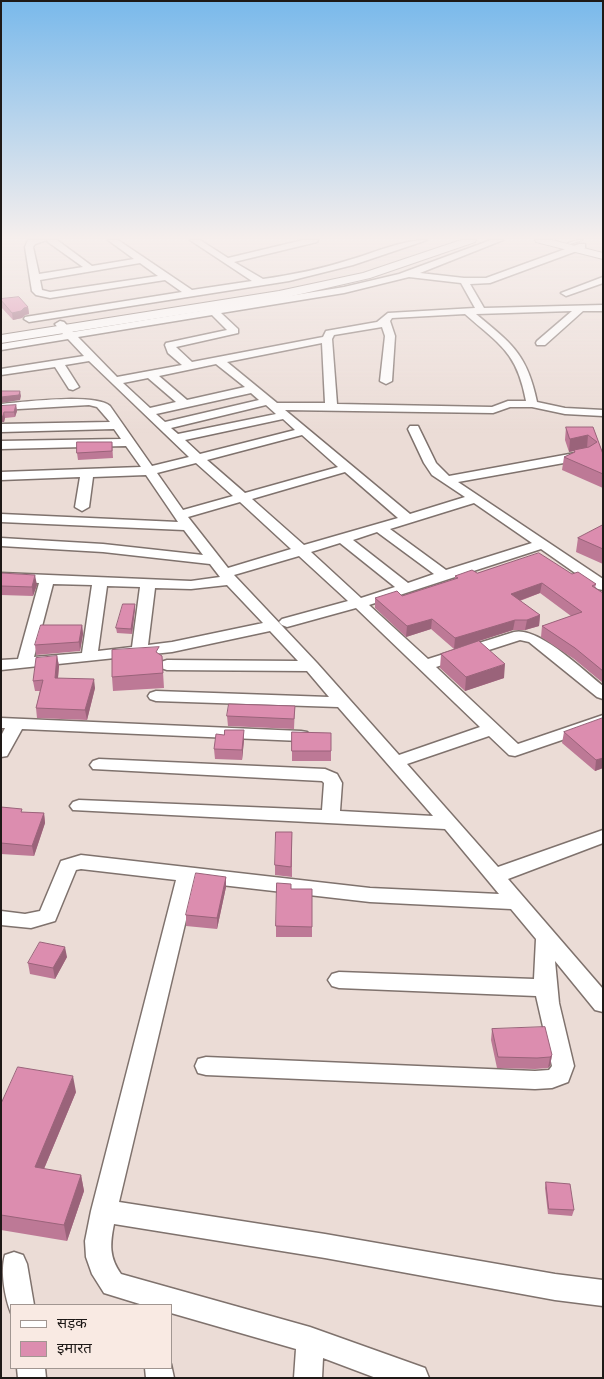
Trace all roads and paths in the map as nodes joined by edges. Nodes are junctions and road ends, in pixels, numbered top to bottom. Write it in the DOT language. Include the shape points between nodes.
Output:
graph roads {
  1 [pos="124,304"];
  2 [pos="205,304"];
  3 [pos="234,304"];
  4 [pos="244,304"];
  5 [pos="478,304"];
  6 [pos="581,308"];
  7 [pos="603,308"];
  8 [pos="211,309"];
  9 [pos="481,310"];
  10 [pos="467,311"];
  11 [pos="29,319"];
  12 [pos="385,321"];
  13 [pos="65,330"];
  14 [pos="1,333"];
  15 [pos="1,339"];
  16 [pos="327,339"];
  17 [pos="541,343"];
  18 [pos="1,347"];
  19 [pos="91,358"];
  20 [pos="218,360"];
  21 [pos="58,363"];
  22 [pos="190,366"];
  23 [pos="1,372"];
  24 [pos="150,374"];
  25 [pos="115,381"];
  26 [pos="386,381"];
  27 [pos="73,387"];
  28 [pos="253,389"];
  29 [pos="185,404"];
  30 [pos="272,404"];
  31 [pos="532,404"];
  32 [pos="1,406"];
  33 [pos="330,407"];
  34 [pos="148,412"];
  35 [pos="603,412"];
  36 [pos="286,415"];
  37 [pos="117,425"];
  38 [pos="163,426"];
  39 [pos="1,428"];
  40 [pos="414,429"];
  41 [pos="304,431"];
  42 [pos="176,438"];
  43 [pos="128,442"];
  44 [pos="1,445"];
  45 [pos="587,454"];
  46 [pos="197,458"];
  47 [pos="347,468"];
  48 [pos="148,470"];
  49 [pos="87,473"];
  50 [pos="1,476"];
  51 [pos="446,480"];
  52 [pos="244,498"];
  53 [pos="476,498"];
  54 [pos="82,507"];
  55 [pos="1,518"];
  56 [pos="408,519"];
  57 [pos="187,520"];
  58 [pos="380,528"];
  59 [pos="343,539"];
  60 [pos="1,542"];
  61 [pos="543,544"];
  62 [pos="302,551"];
  63 [pos="215,560"];
  64 [pos="445,576"];
  65 [pos="1,577"];
  66 [pos="228,577"];
  67 [pos="47,579"];
  68 [pos="100,582"];
  69 [pos="148,584"];
  70 [pos="603,586"];
  71 [pos="406,588"];
  72 [pos="359,603"];
  73 [pos="280,624"];
  74 [pos="139,651"];
  75 [pos="89,658"];
  76 [pos="25,663"];
  77 [pos="1,665"];
  78 [pos="167,665"];
  79 [pos="426,665"];
  80 [pos="311,666"];
  81 [pos="603,694"];
  82 [pos="156,696"];
  83 [pos="342,702"];
  84 [pos="603,720"];
  85 [pos="9,723"];
  86 [pos="492,729"];
  87 [pos="301,736"];
  88 [pos="1,752"];
  89 [pos="395,762"];
  90 [pos="99,765"];
  91 [pos="79,806"];
  92 [pos="331,816"];
  93 [pos="450,823"];
  94 [pos="603,836"];
  95 [pos="187,875"];
  96 [pos="495,876"];
  97 [pos="516,902"];
  98 [pos="1,918"];
  99 [pos="546,939"];
  100 [pos="339,980"];
  101 [pos="545,988"];
  102 [pos="603,1004"];
  103 [pos="206,1066"];
  104 [pos="104,1211"];
  105 [pos="14,1264"];
  106 [pos="603,1293"];
  107 [pos="169,1302"];
  108 [pos="21,1304"];
  109 [pos="310,1340"];
  110 [pos="308,1378"];
  111 [pos="415,1378"];
  1 -- 11 [label="street"];
  2 -- 13 [label="street"];
  3 -- 8 [label="street"];
  4 -- 8 [label="street"];
  5 -- 9 [label="street"];
  6 -- 7 [label="street"];
  6 -- 9 [label="street"];
  6 -- 17 [label="street"];
  8 -- 13 [label="street"];
  8 -- 22 [label="street" via="234,331 170,345 172,351"];
  9 -- 10 [label="street"];
  10 -- 12 [label="street" via="394,315"];
  10 -- 31 [label="street" via="521,364"];
  12 -- 16 [label="street" via="330,333"];
  12 -- 26 [label="street" via="390,336"];
  13 -- 14 [label="street"];
  13 -- 15 [label="street"];
  13 -- 18 [label="street"];
  13 -- 19 [label="street"];
  16 -- 20 [label="street"];
  16 -- 33 [label="street"];
  19 -- 21 [label="street"];
  19 -- 25 [label="street"];
  20 -- 22 [label="street"];
  20 -- 28 [label="street"];
  21 -- 23 [label="street"];
  21 -- 27 [label="street"];
  22 -- 24 [label="street"];
  24 -- 25 [label="street"];
  24 -- 29 [label="street"];
  25 -- 34 [label="street"];
  28 -- 29 [label="street"];
  28 -- 30 [label="street"];
  29 -- 34 [label="street"];
  30 -- 33 [label="street"];
  30 -- 36 [label="street"];
  30 -- 38 [label="street"];
  31 -- 33 [label="street" via="508,404 493,410"];
  31 -- 35 [label="street" via="565,411"];
  32 -- 37 [label="street" via="95,402 106,408"];
  34 -- 38 [label="street"];
  36 -- 41 [label="street"];
  36 -- 42 [label="street"];
  37 -- 39 [label="street"];
  37 -- 43 [label="street"];
  38 -- 42 [label="street"];
  40 -- 51 [label="street" via="430,463"];
  41 -- 46 [label="street"];
  41 -- 47 [label="street"];
  42 -- 46 [label="street"];
  43 -- 44 [label="street"];
  43 -- 48 [label="street"];
  45 -- 51 [label="street"];
  46 -- 48 [label="street"];
  46 -- 52 [label="street"];
  47 -- 52 [label="street"];
  47 -- 56 [label="street"];
  48 -- 49 [label="street"];
  48 -- 57 [label="street"];
  49 -- 50 [label="street"];
  49 -- 54 [label="street"];
  51 -- 53 [label="street"];
  52 -- 57 [label="street"];
  52 -- 62 [label="street"];
  53 -- 56 [label="street"];
  53 -- 61 [label="street"];
  55 -- 57 [label="street"];
  56 -- 58 [label="street"];
  57 -- 63 [label="street"];
  58 -- 59 [label="street"];
  58 -- 64 [label="street"];
  59 -- 62 [label="street"];
  59 -- 71 [label="street"];
  60 -- 63 [label="street" via="103,548"];
  61 -- 64 [label="street"];
  61 -- 70 [label="street"];
  62 -- 66 [label="street"];
  62 -- 72 [label="street"];
  63 -- 66 [label="street"];
  64 -- 71 [label="street"];
  65 -- 67 [label="street"];
  66 -- 69 [label="street" via="191,585"];
  66 -- 73 [label="street"];
  67 -- 68 [label="street"];
  67 -- 76 [label="street"];
  68 -- 69 [label="street"];
  68 -- 75 [label="street"];
  69 -- 74 [label="street"];
  71 -- 72 [label="street"];
  72 -- 73 [label="street"];
  72 -- 79 [label="street"];
  73 -- 74 [label="street"];
  73 -- 80 [label="street"];
  74 -- 75 [label="street"];
  75 -- 76 [label="street"];
  76 -- 77 [label="street"];
  78 -- 80 [label="street"];
  79 -- 81 [label="street" via="518,635 526,636"];
  79 -- 86 [label="street"];
  80 -- 83 [label="street"];
  82 -- 83 [label="street"];
  83 -- 89 [label="street"];
  84 -- 86 [label="street" via="515,751"];
  85 -- 87 [label="street"];
  85 -- 88 [label="street"];
  86 -- 89 [label="street"];
  89 -- 93 [label="street"];
  90 -- 92 [label="street" via="325,775 333,782"];
  91 -- 92 [label="street"];
  92 -- 93 [label="street"];
  93 -- 96 [label="street"];
  94 -- 96 [label="street"];
  95 -- 97 [label="street" via="370,895"];
  95 -- 98 [label="street" via="73,863 65,871 48,916 33,922"];
  95 -- 104 [label="street"];
  96 -- 97 [label="street"];
  97 -- 99 [label="street"];
  99 -- 101 [label="street" via="543,959"];
  99 -- 102 [label="street"];
  100 -- 101 [label="street"];
  101 -- 103 [label="street" via="562,1066 560,1075 552,1079"];
  104 -- 106 [label="street" via="325,1246 555,1288"];
  104 -- 107 [label="street" via="97,1252 101,1270 113,1284"];
  105 -- 108 [label="street"];
  107 -- 109 [label="street"];
  109 -- 110 [label="street"];
  109 -- 111 [label="street"];
}
